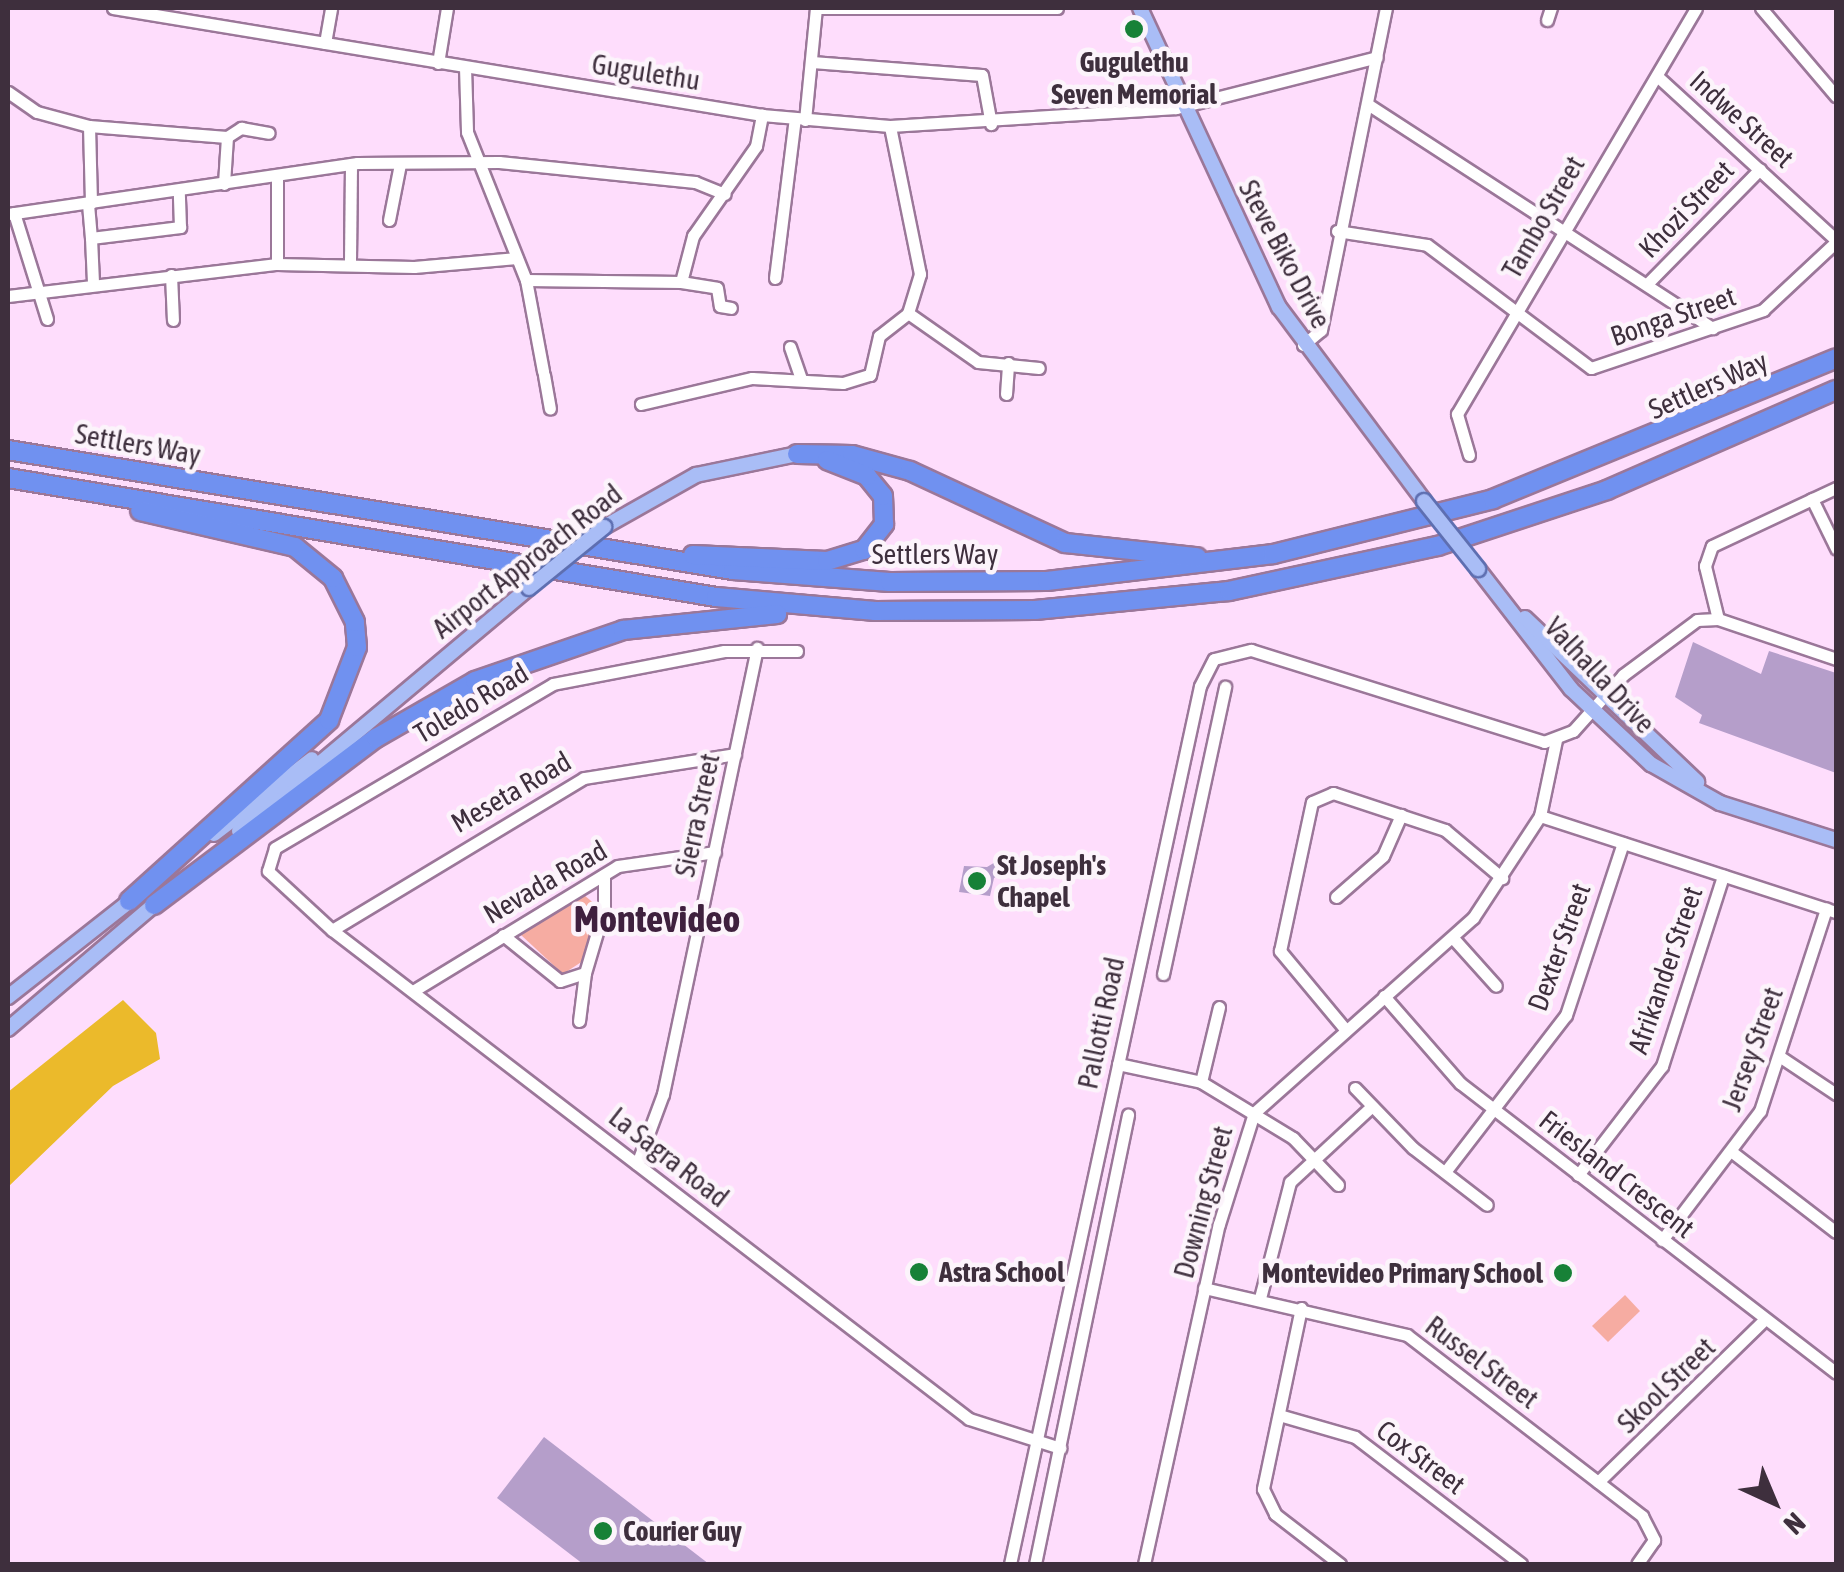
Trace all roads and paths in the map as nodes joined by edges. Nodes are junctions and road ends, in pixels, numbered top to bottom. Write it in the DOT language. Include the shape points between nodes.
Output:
graph roads {
  1 [pos="113,8"];
  2 [pos="331,8"];
  3 [pos="447,8"];
  4 [pos="817,8"];
  5 [pos="1056,8"];
  6 [pos="1140,8"];
  7 [pos="1386,8"];
  8 [pos="1696,8"];
  9 [pos="1761,8"];
  10 [pos="1010,9"];
  11 [pos="908,10"];
  12 [pos="325,43"];
  13 [pos="1376,58"];
  14 [pos="812,62"];
  15 [pos="438,63"];
  16 [pos="465,67"];
  17 [pos="1836,70"];
  18 [pos="1657,76"];
  19 [pos="1824,77"];
  20 [pos="8,92"];
  21 [pos="1836,96"];
  22 [pos="1369,105"];
  23 [pos="1181,107"];
  24 [pos="762,115"];
  25 [pos="800,119"];
  26 [pos="991,124"];
  27 [pos="89,126"];
  28 [pos="890,126"];
  29 [pos="269,133"];
  30 [pos="228,137"];
  31 [pos="478,161"];
  32 [pos="351,164"];
  33 [pos="400,164"];
  34 [pos="1760,169"];
  35 [pos="277,176"];
  36 [pos="224,184"];
  37 [pos="179,192"];
  38 [pos="725,194"];
  39 [pos="89,204"];
  40 [pos="11,213"];
  41 [pos="389,220"];
  42 [pos="1564,228"];
  43 [pos="1337,231"];
  44 [pos="91,238"];
  45 [pos="1836,241"];
  46 [pos="516,258"];
  47 [pos="350,261"];
  48 [pos="278,264"];
  49 [pos="171,275"];
  50 [pos="775,278"];
  51 [pos="526,280"];
  52 [pos="94,282"];
  53 [pos="681,282"];
  54 [pos="1648,284"];
  55 [pos="41,290"];
  56 [pos="8,296"];
  57 [pos="731,308"];
  58 [pos="908,312"];
  59 [pos="1516,313"];
  60 [pos="46,319"];
  61 [pos="173,320"];
  62 [pos="1712,328"];
  63 [pos="1304,344"];
  64 [pos="790,347"];
  65 [pos="1836,358"];
  66 [pos="1008,364"];
  67 [pos="1039,368"];
  68 [pos="800,378"];
  69 [pos="1836,390"];
  70 [pos="1006,394"];
  71 [pos="642,404"];
  72 [pos="550,408"];
  73 [pos="8,450"];
  74 [pos="796,454"];
  75 [pos="1469,455"];
  76 [pos="8,481"];
  77 [pos="1836,488"];
  78 [pos="1812,499"];
  79 [pos="1424,500"];
  80 [pos="1412,522"];
  81 [pos="1836,548"];
  82 [pos="604,550"];
  83 [pos="1492,586"];
  84 [pos="893,611"];
  85 [pos="1718,619"];
  86 [pos="757,648"];
  87 [pos="798,651"];
  88 [pos="1836,659"];
  89 [pos="1225,688"];
  90 [pos="1602,696"];
  91 [pos="1592,710"];
  92 [pos="362,725"];
  93 [pos="1550,741"];
  94 [pos="1187,748"];
  95 [pos="735,754"];
  96 [pos="1211,754"];
  97 [pos="1740,808"];
  98 [pos="1401,815"];
  99 [pos="1540,816"];
  100 [pos="1836,840"];
  101 [pos="1623,843"];
  102 [pos="715,852"];
  103 [pos="268,870"];
  104 [pos="604,875"];
  105 [pos="1723,876"];
  106 [pos="1502,878"];
  107 [pos="1336,898"];
  108 [pos="129,902"];
  109 [pos="154,905"];
  110 [pos="1831,910"];
  111 [pos="1150,917"];
  112 [pos="1174,921"];
  113 [pos="332,930"];
  114 [pos="503,935"];
  115 [pos="1453,938"];
  116 [pos="585,973"];
  117 [pos="1163,974"];
  118 [pos="1496,986"];
  119 [pos="413,991"];
  120 [pos="1384,996"];
  121 [pos="8,997"];
  122 [pos="1220,1008"];
  123 [pos="579,1021"];
  124 [pos="8,1028"];
  125 [pos="1345,1029"];
  126 [pos="1779,1056"];
  127 [pos="1118,1064"];
  128 [pos="1201,1082"];
  129 [pos="1355,1088"];
  130 [pos="1836,1094"];
  131 [pos="1371,1106"];
  132 [pos="1494,1110"];
  133 [pos="1254,1113"];
  134 [pos="1128,1115"];
  135 [pos="1732,1152"];
  136 [pos="1314,1159"];
  137 [pos="637,1164"];
  138 [pos="1445,1172"];
  139 [pos="1578,1175"];
  140 [pos="1093,1178"];
  141 [pos="1117,1184"];
  142 [pos="1338,1185"];
  143 [pos="1486,1205"];
  144 [pos="1836,1232"];
  145 [pos="1662,1240"];
  146 [pos="1204,1288"];
  147 [pos="1260,1298"];
  148 [pos="1301,1308"];
  149 [pos="1764,1320"];
  150 [pos="1836,1373"];
  151 [pos="1279,1415"];
  152 [pos="1036,1442"];
  153 [pos="1060,1448"];
  154 [pos="1598,1482"];
  155 [pos="1145,1559"];
  156 [pos="1646,1562"];
  157 [pos="1010,1564"];
  158 [pos="1035,1564"];
  159 [pos="1161,1564"];
  160 [pos="1340,1564"];
  161 [pos="1521,1564"];
  1 -- 12 [label="street, Gugulethu"];
  2 -- 12 [label="street"];
  3 -- 15 [label="street"];
  4 -- 11 [label="street"];
  4 -- 14 [label="street"];
  5 -- 10 [label="street"];
  6 -- 23 [label="main road, Steve Biko Drive"];
  7 -- 13 [label="street"];
  8 -- 18 [label="street, Tambo Street"];
  9 -- 19 [label="street"];
  10 -- 11 [label="street"];
  12 -- 15 [label="street, Gugulethu"];
  13 -- 22 [label="street"];
  13 -- 23 [label="street, Gugulethu"];
  14 -- 25 [label="street"];
  14 -- 26 [label="street" via="982,75"];
  15 -- 16 [label="street, Gugulethu"];
  16 -- 24 [label="street, Gugulethu"];
  16 -- 31 [label="street" via="466,124"];
  17 -- 19 [label="street"];
  18 -- 34 [label="street, Indwe Street"];
  18 -- 42 [label="street, Tambo Street"];
  19 -- 21 [label="street"];
  20 -- 27 [label="street" via="38,112"];
  22 -- 42 [label="street"];
  22 -- 43 [label="street"];
  23 -- 26 [label="street, Gugulethu"];
  23 -- 63 [label="main road, Steve Biko Drive"];
  24 -- 25 [label="street, Gugulethu"];
  24 -- 38 [label="street" via="756,146"];
  25 -- 28 [label="street, Gugulethu"];
  25 -- 50 [label="street"];
  26 -- 28 [label="street, Gugulethu"];
  27 -- 30 [label="street"];
  27 -- 39 [label="street"];
  28 -- 58 [label="street" via="920,258"];
  29 -- 30 [label="street" via="241,128"];
  30 -- 36 [label="street"];
  31 -- 33 [label="street"];
  31 -- 38 [label="street" via="695,182"];
  31 -- 46 [label="street"];
  32 -- 33 [label="street"];
  32 -- 35 [label="street"];
  32 -- 47 [label="street"];
  33 -- 41 [label="street"];
  34 -- 45 [label="street, Indwe Street"];
  34 -- 54 [label="street, Khozi Street"];
  35 -- 36 [label="street"];
  35 -- 48 [label="street"];
  36 -- 37 [label="street"];
  37 -- 39 [label="street"];
  37 -- 44 [label="street" via="180,227"];
  38 -- 53 [label="street" via="693,236"];
  39 -- 40 [label="street"];
  39 -- 44 [label="street"];
  40 -- 55 [label="street"];
  42 -- 54 [label="street"];
  42 -- 59 [label="street, Tambo Street"];
  43 -- 59 [label="street" via="1421,242"];
  43 -- 63 [label="street" via="1321,330"];
  44 -- 52 [label="street"];
  45 -- 62 [label="street, Bonga Street" via="1770,306"];
  46 -- 47 [label="street" via="414,267"];
  46 -- 51 [label="street"];
  47 -- 48 [label="street"];
  48 -- 49 [label="street"];
  49 -- 52 [label="street"];
  49 -- 61 [label="street"];
  51 -- 53 [label="street"];
  51 -- 72 [label="street"];
  52 -- 55 [label="street"];
  53 -- 57 [label="street" via="717,288 720,306"];
  54 -- 62 [label="street"];
  55 -- 56 [label="street"];
  55 -- 60 [label="street"];
  58 -- 66 [label="street" via="978,362"];
  58 -- 68 [label="street" via="879,336 867,378"];
  59 -- 62 [label="street, Bonga Street" via="1590,368"];
  59 -- 75 [label="street, Tambo Street" via="1455,420"];
  63 -- 79 [label="main road, Steve Biko Drive"];
  64 -- 68 [label="street"];
  65 -- 80 [label="highway, Settlers Way" via="1609,458"];
  66 -- 67 [label="street"];
  66 -- 70 [label="street"];
  68 -- 71 [label="street" via="741,379"];
  69 -- 84 [label="highway, Settlers Way" via="1574,502 1369,563 1124,604"];
  73 -- 82 [label="highway, Settlers Way"];
  74 -- 80 [label="highway" via="852,455 896,466 1066,542 1134,556 1202,557"];
  74 -- 82 [label="highway" via="852,468 878,487 885,519 864,550 818,562"];
  74 -- 92 [label="main road, Airport Approach Road, bridge" via="696,475 604,528"];
  76 -- 84 [label="highway, Settlers Way" via="698,595"];
  76 -- 108 [label="highway" via="275,539 334,578 355,622 354,670 329,720"];
  77 -- 78 [label="street"];
  78 -- 81 [label="street"];
  78 -- 85 [label="street" via="1710,549 1704,566"];
  79 -- 83 [label="main road, Valhalla Drive, bridge"];
  80 -- 82 [label="highway, Settlers Way" via="1204,565 1012,582 820,578"];
  83 -- 90 [label="main road, Valhalla Drive"];
  83 -- 91 [label="main road, Valhalla Drive"];
  84 -- 109 [label="highway" via="679,620 514,664 388,730"];
  85 -- 88 [label="street"];
  85 -- 90 [label="street" via="1687,625"];
  86 -- 87 [label="street, Toledo Road"];
  86 -- 95 [label="street, Sierra Street"];
  86 -- 103 [label="street, Toledo Road" via="553,684 276,848"];
  89 -- 96 [label="street, Pallotti Road"];
  90 -- 91 [label="street"];
  90 -- 97 [label="main road, Valhalla Drive" via="1678,769"];
  91 -- 93 [label="street"];
  91 -- 97 [label="main road, Valhalla Drive" via="1669,776"];
  92 -- 108 [label="main road, Airport Approach Road"];
  92 -- 109 [label="main road, Airport Approach Road"];
  93 -- 94 [label="street, Pallotti Road" via="1242,649 1208,666"];
  93 -- 99 [label="street, Downing Street"];
  94 -- 96 [label="street"];
  94 -- 111 [label="street, Pallotti Road"];
  95 -- 102 [label="street, Sierra Street"];
  95 -- 113 [label="street, Meseta Road" via="584,778"];
  96 -- 112 [label="street, Pallotti Road"];
  97 -- 100 [label="main road, Valhalla Drive"];
  98 -- 106 [label="street" via="1455,835"];
  98 -- 107 [label="street" via="1383,856"];
  98 -- 125 [label="street" via="1333,793 1308,810 1279,947 1284,964"];
  99 -- 101 [label="street"];
  99 -- 106 [label="street, Downing Street"];
  101 -- 105 [label="street"];
  101 -- 132 [label="street, Dexter Street" via="1566,1015"];
  102 -- 104 [label="street, Nevada Road" via="628,862"];
  102 -- 137 [label="street, Sierra Street" via="663,1094"];
  103 -- 113 [label="street, La Sagra Road"];
  104 -- 114 [label="street, Nevada Road"];
  104 -- 116 [label="street" via="604,908"];
  105 -- 110 [label="street"];
  105 -- 139 [label="street, Afrikander Street" via="1662,1066"];
  106 -- 115 [label="street, Downing Street"];
  108 -- 121 [label="main road, Airport Approach Road"];
  109 -- 124 [label="main road, Airport Approach Road"];
  110 -- 126 [label="street, Jersey Street"];
  111 -- 112 [label="street"];
  111 -- 127 [label="street, Pallotti Road"];
  112 -- 117 [label="street, Pallotti Road"];
  113 -- 119 [label="street, La Sagra Road"];
  114 -- 116 [label="street" via="560,981"];
  114 -- 119 [label="street, Nevada Road"];
  115 -- 118 [label="street"];
  115 -- 120 [label="street, Downing Street"];
  116 -- 123 [label="street"];
  119 -- 137 [label="street, La Sagra Road"];
  120 -- 125 [label="street, Downing Street"];
  120 -- 132 [label="street, Friesland Crescent"];
  122 -- 128 [label="street"];
  125 -- 133 [label="street, Downing Street"];
  126 -- 130 [label="street"];
  126 -- 135 [label="street, Jersey Street" via="1760,1111"];
  127 -- 128 [label="street"];
  127 -- 140 [label="street, Pallotti Road"];
  128 -- 133 [label="street"];
  129 -- 131 [label="street"];
  131 -- 136 [label="street"];
  131 -- 138 [label="street"];
  132 -- 138 [label="street, Dexter Street"];
  132 -- 139 [label="street, Friesland Crescent"];
  133 -- 136 [label="street"];
  133 -- 146 [label="street, Downing Street"];
  134 -- 141 [label="street, Pallotti Road"];
  135 -- 144 [label="street"];
  135 -- 145 [label="street, Jersey Street"];
  136 -- 142 [label="street"];
  136 -- 147 [label="street" via="1287,1189"];
  137 -- 152 [label="street, La Sagra Road" via="968,1419"];
  138 -- 143 [label="street"];
  139 -- 145 [label="street, Friesland Crescent"];
  140 -- 141 [label="street"];
  140 -- 152 [label="street, Pallotti Road"];
  141 -- 153 [label="street, Pallotti Road"];
  145 -- 149 [label="street, Friesland Crescent"];
  146 -- 147 [label="street, Russel Street"];
  146 -- 155 [label="street, Downing Street"];
  147 -- 148 [label="street, Russel Street"];
  148 -- 151 [label="street"];
  148 -- 154 [label="street, Russel Street" via="1407,1335"];
  149 -- 150 [label="street, Friesland Crescent"];
  149 -- 154 [label="street, Skool Street"];
  151 -- 160 [label="street" via="1265,1499"];
  151 -- 161 [label="street, Cox Street" via="1344,1430"];
  152 -- 153 [label="street, La Sagra Road"];
  152 -- 157 [label="street, Pallotti Road"];
  153 -- 158 [label="street, Pallotti Road"];
  154 -- 156 [label="street, Russel Street" via="1649,1523"];
  155 -- 159 [label="street"];
}
